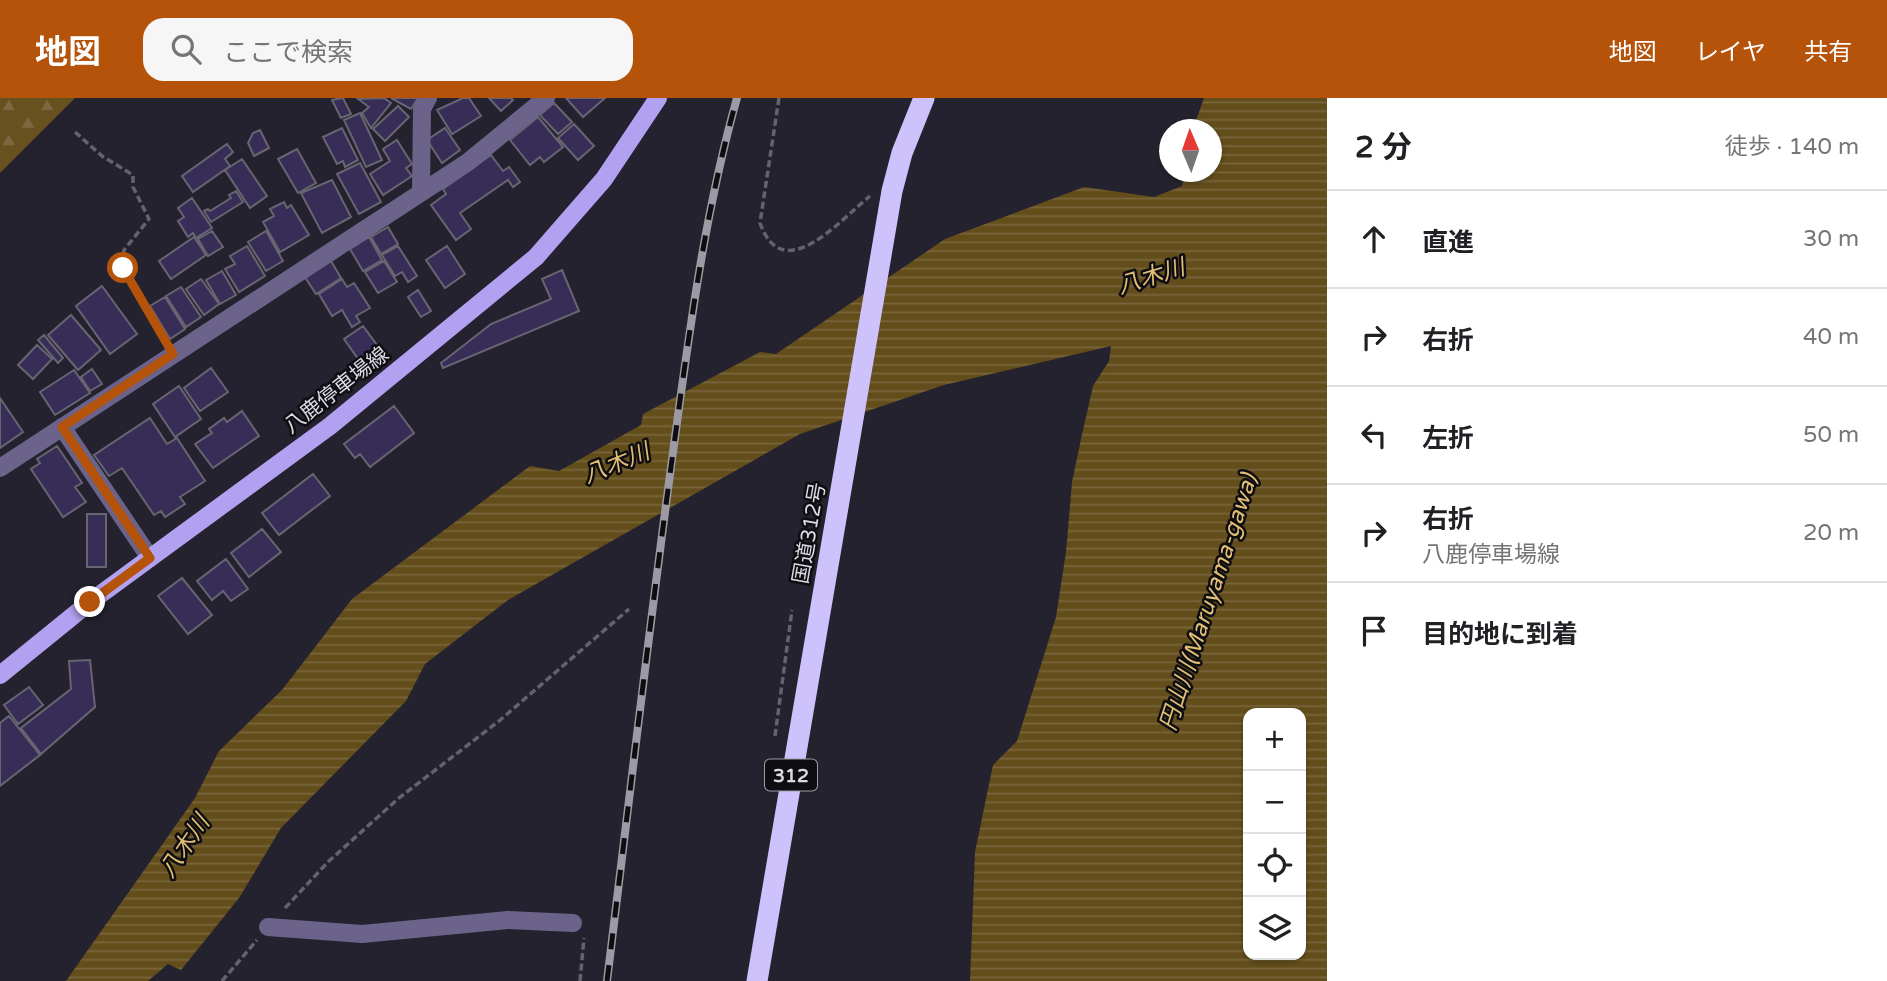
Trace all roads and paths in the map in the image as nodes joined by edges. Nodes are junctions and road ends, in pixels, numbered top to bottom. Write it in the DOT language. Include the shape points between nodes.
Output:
graph roads {
  1 [pos="429,98"];
  2 [pos="546,98"];
  3 [pos="659,98"];
  4 [pos="779,98"];
  5 [pos="924,98"];
  6 [pos="75,132"];
  7 [pos="895,183"];
  8 [pos="421,191"];
  9 [pos="173,354"];
  10 [pos="62,427"];
  11 [pos="0,468"];
  12 [pos="150,558"];
  13 [pos="629,609"];
  14 [pos="0,676"];
  15 [pos="573,923"];
  16 [pos="268,927"];
  17 [pos="222,981"];
  18 [pos="580,981"];
  19 [pos="757,981"];
  1 -- 8 [label="street" via="422,109"];
  2 -- 8 [label="street" via="468,162"];
  3 -- 12 [label="main road, 八鹿停車場線" via="604,178 536,257 330,426"];
  4 -- 7 [label="path" via="760,223 765,239 778,249 794,252 811,244"];
  5 -- 7 [label="highway, 国道312号 / 312"];
  6 -- 9 [label="path" via="133,175 133,187 149,219 124,250 123,268"];
  7 -- 19 [label="highway, 国道312号 / 312"];
  8 -- 9 [label="street"];
  9 -- 10 [label="street"];
  10 -- 11 [label="street"];
  10 -- 12 [label="street"];
  12 -- 14 [label="main road, 八鹿停車場線"];
  13 -- 16 [label="path" via="379,816 328,861"];
  15 -- 16 [label="street" via="508,920 362,934"];
  15 -- 18 [label="path" via="584,937"];
  16 -- 17 [label="path"];
}
